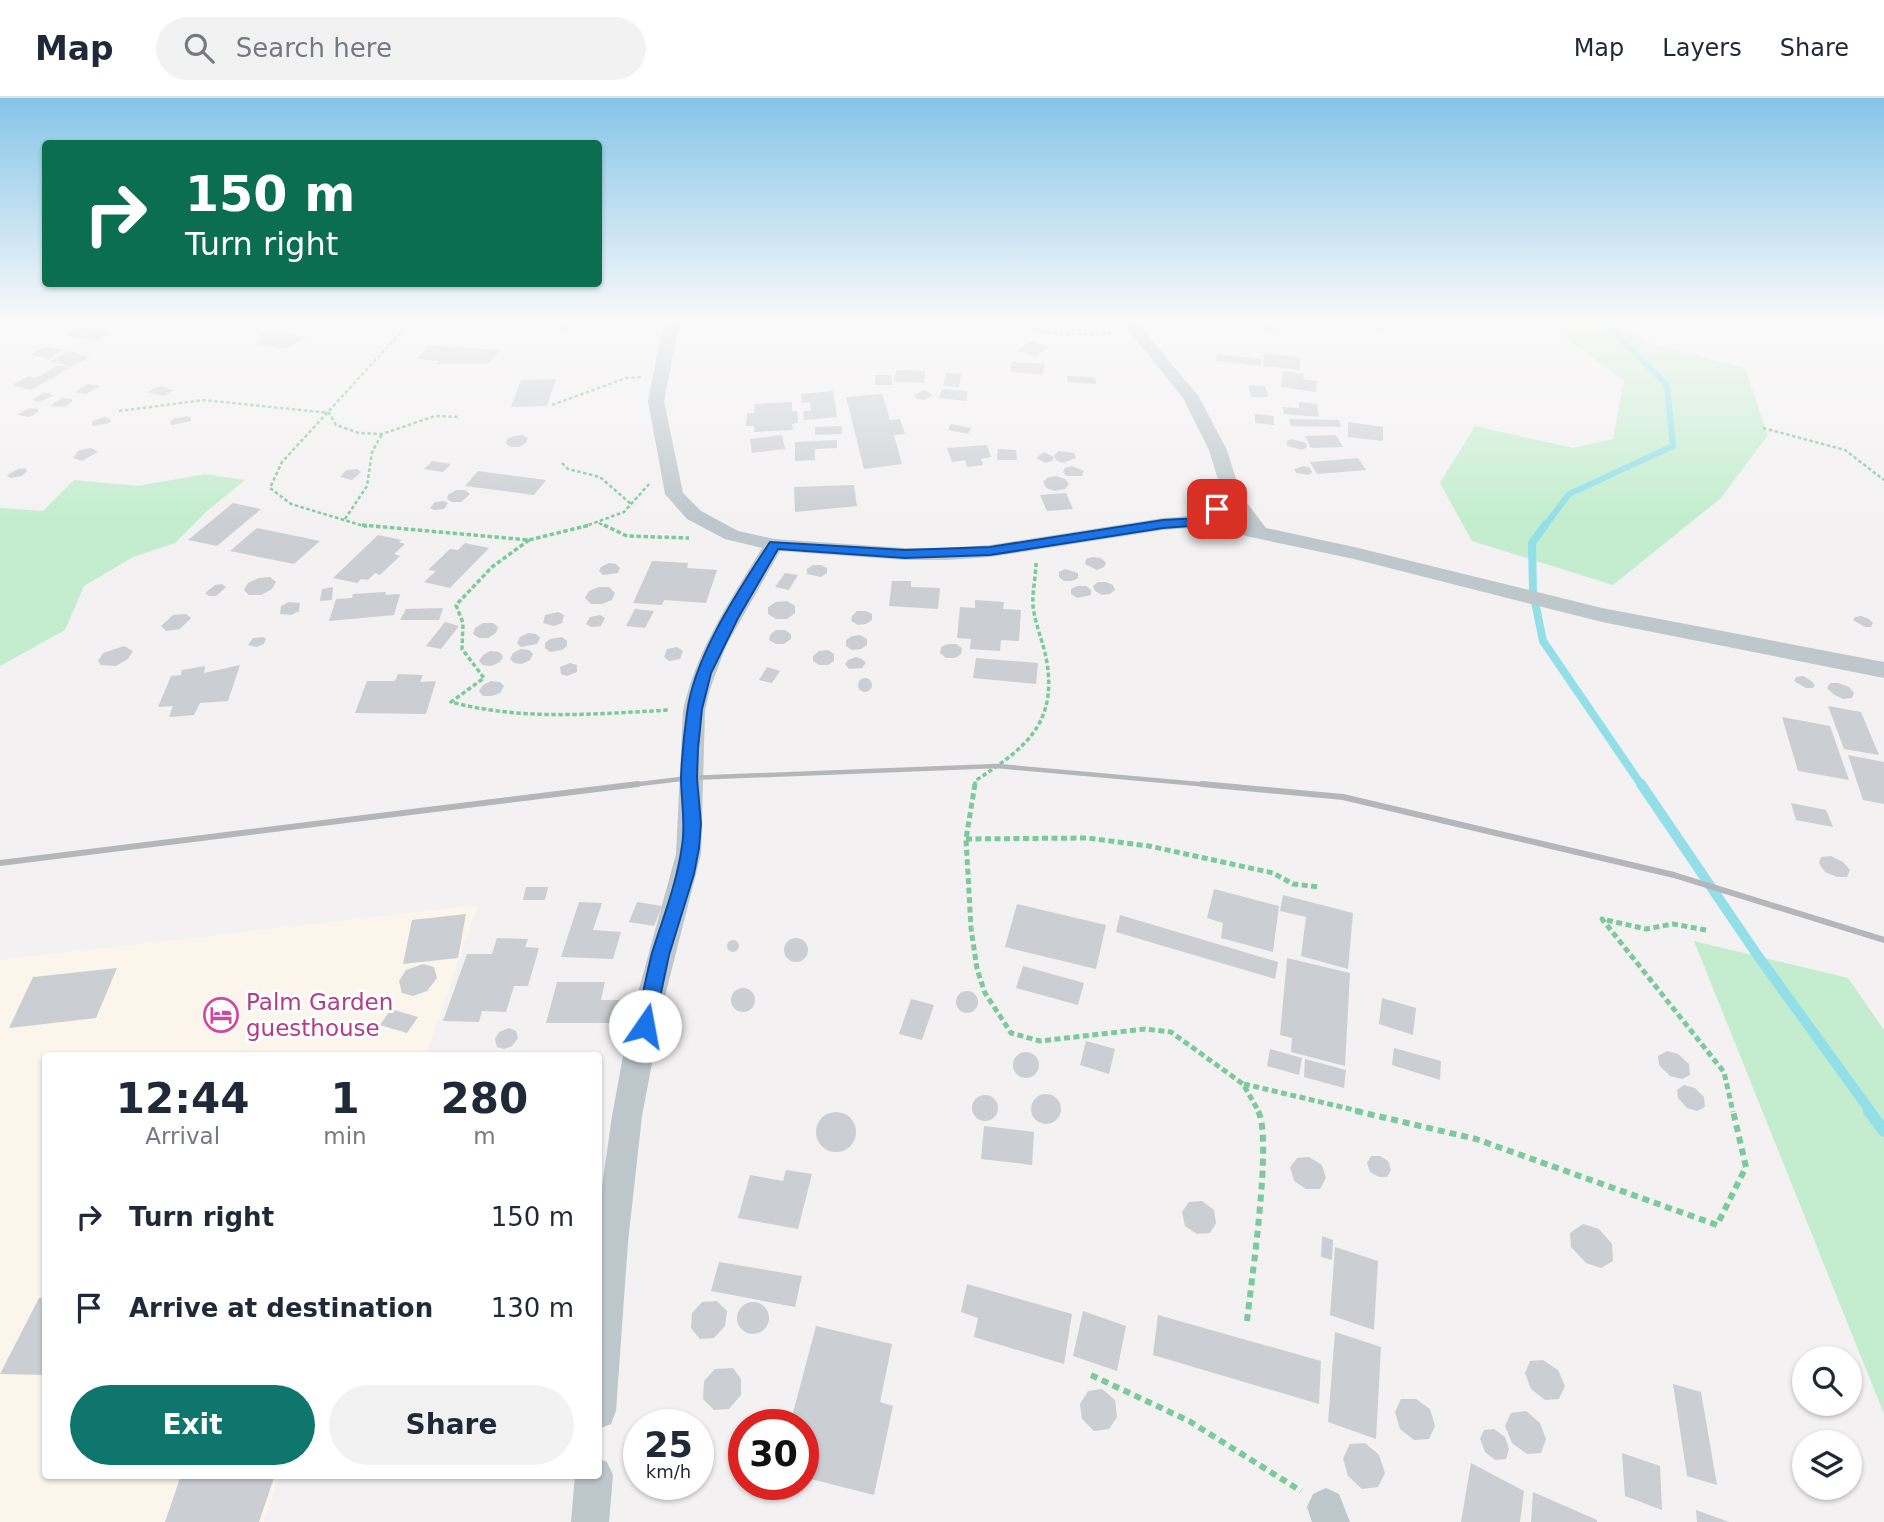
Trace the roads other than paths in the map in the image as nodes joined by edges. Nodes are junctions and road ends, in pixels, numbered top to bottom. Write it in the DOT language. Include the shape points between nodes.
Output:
graph roads {
  1 [pos="660,386"];
  2 [pos="1183,386"];
  3 [pos="1232,496"];
  4 [pos="1203,521"];
  5 [pos="1258,531"];
  6 [pos="774,545"];
  7 [pos="1884,670"];
  8 [pos="602,1360"];
  9 [pos="594,1479"];
  10 [pos="590,1522"];
  1 -- 6 [label="street" via="656,401 674,494 694,515 732,535"];
  2 -- 3 [label="street" via="1218,450"];
  3 -- 4 [label="street"];
  3 -- 5 [label="street"];
  4 -- 5 [label="street"];
  4 -- 6 [label="street" via="990,551 905,554"];
  5 -- 7 [label="street" via="1602,615"];
  6 -- 8 [label="street" via="704,673 695,709 689,778 690,848 635,1073 614,1209"];
  9 -- 10 [label="street"];
}
